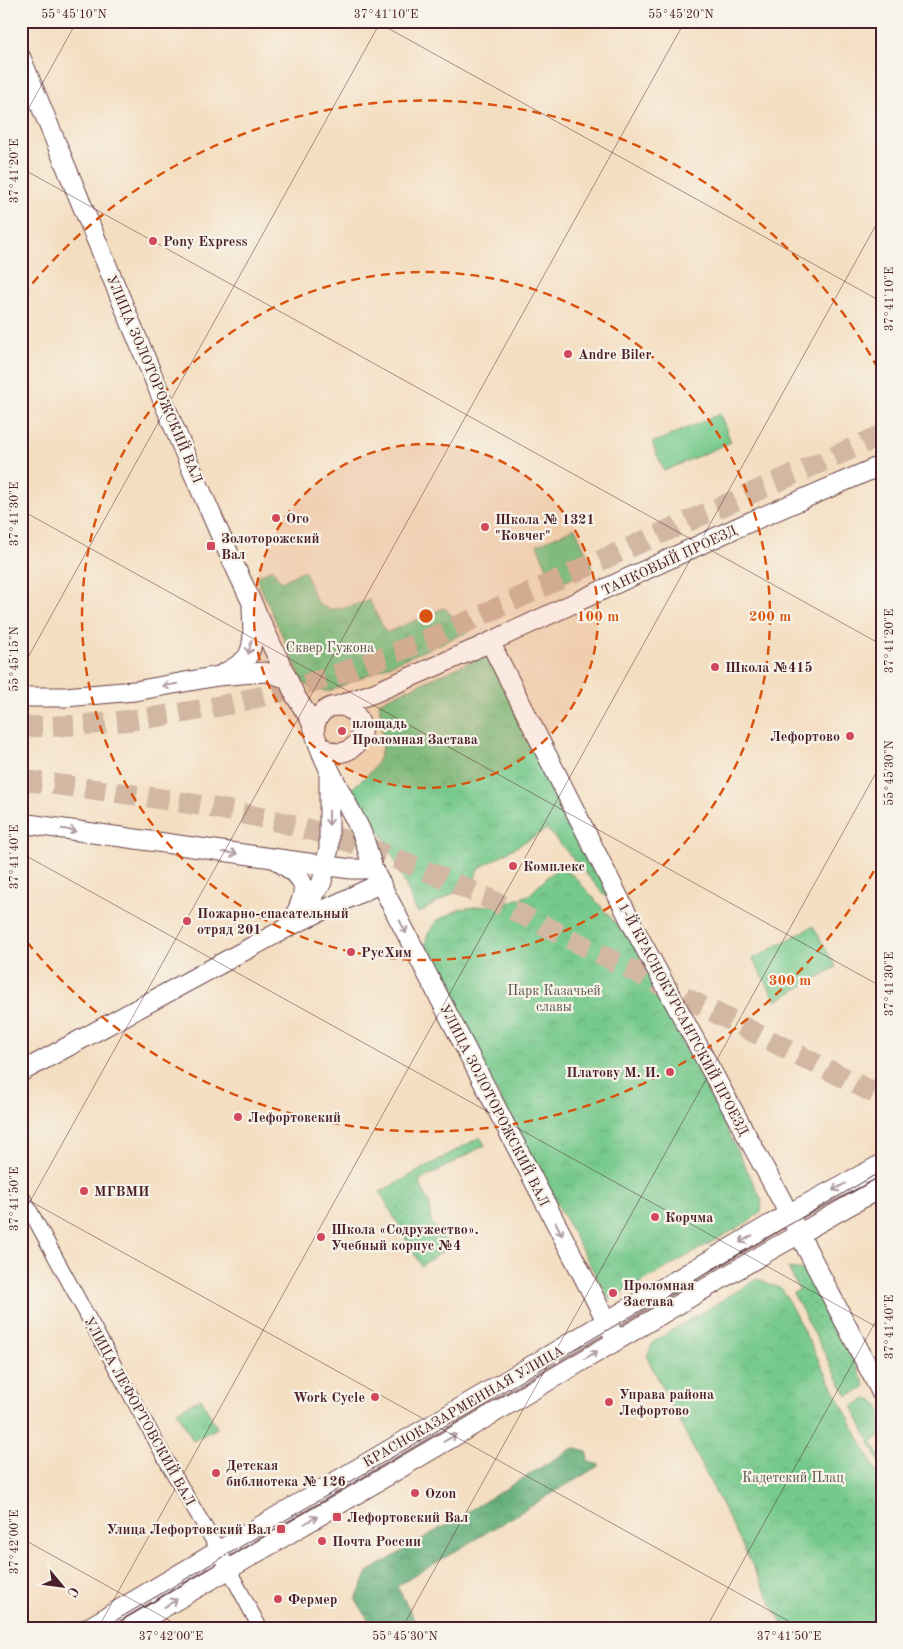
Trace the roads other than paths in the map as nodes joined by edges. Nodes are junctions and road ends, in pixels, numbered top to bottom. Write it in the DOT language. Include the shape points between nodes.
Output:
graph roads {
  1 [pos="21,58"];
  2 [pos="882,465"];
  3 [pos="252,601"];
  4 [pos="490,642"];
  5 [pos="218,676"];
  6 [pos="288,679"];
  7 [pos="374,693"];
  8 [pos="21,697"];
  9 [pos="296,697"];
  10 [pos="334,707"];
  11 [pos="360,723"];
  12 [pos="316,737"];
  13 [pos="351,750"];
  14 [pos="329,769"];
  15 [pos="344,799"];
  16 [pos="21,823"];
  17 [pos="274,859"];
  18 [pos="325,866"];
  19 [pos="377,876"];
  20 [pos="288,927"];
  21 [pos="21,1072"];
  22 [pos="882,1164"];
  23 [pos="882,1187"];
  24 [pos="21,1194"];
  25 [pos="788,1214"];
  26 [pos="799,1235"];
  27 [pos="606,1322"];
  28 [pos="616,1340"];
  29 [pos="882,1394"];
  30 [pos="219,1551"];
  31 [pos="229,1568"];
  32 [pos="88,1628"];
  33 [pos="129,1628"];
  34 [pos="260,1628"];
  1 -- 3 [label="street, УЛИЦА ЗОЛОТОРОЖСКИЙ ВАЛ" via="188,461"];
  2 -- 4 [label="street, ТАНКОВЫЙ ПРОЕЗД" via="736,528"];
  3 -- 5 [label="street, one-way" via="252,641 248,656"];
  3 -- 6 [label="street, УЛИЦА ЗОЛОТОРОЖСКИЙ ВАЛ"];
  4 -- 7 [label="street, ТАНКОВЫЙ ПРОЕЗД"];
  4 -- 25 [label="street, 1-Й КРАСНОКУРСАНТСКИЙ ПРОЕЗД" via="633,926"];
  5 -- 6 [label="street" via="270,673"];
  5 -- 8 [label="street, one-way" via="136,692 65,698"];
  6 -- 9 [label="street, УЛИЦА ЗОЛОТОРОЖСКИЙ ВАЛ"];
  7 -- 10 [label="street, ТАНКОВЫЙ ПРОЕЗД"];
  7 -- 11 [label="street" via="364,708"];
  9 -- 10 [label="street" via="314,706"];
  9 -- 12 [label="street, УЛИЦА ЗОЛОТОРОЖСКИЙ ВАЛ" via="310,719"];
  10 -- 11 [label="street" via="354,712"];
  10 -- 12 [label="street" via="317,719"];
  11 -- 13 [label="street" via="361,735"];
  12 -- 13 [label="street" via="327,751 339,754"];
  12 -- 14 [label="street"];
  13 -- 15 [label="street" via="342,774"];
  14 -- 15 [label="street"];
  14 -- 18 [label="street, one-way" via="329,848"];
  15 -- 19 [label="street" via="361,832"];
  16 -- 17 [label="street, one-way"];
  17 -- 18 [label="street"];
  17 -- 20 [label="street" via="299,875 303,886 298,907"];
  18 -- 19 [label="street"];
  18 -- 20 [label="street" via="322,882 313,897"];
  19 -- 20 [label="street"];
  19 -- 27 [label="street, УЛИЦА ЗОЛОТОРОЖСКИЙ ВАЛ, one-way"];
  20 -- 21 [label="street"];
  22 -- 25 [label="street, one-way"];
  23 -- 26 [label="street"];
  24 -- 30 [label="street, УЛИЦА ЛЕФОРТОВСКИЙ ВАЛ"];
  25 -- 26 [label="street, 1-Й КРАСНОКУРСАНТСКИЙ ПРОЕЗД"];
  25 -- 27 [label="street, КРАСНОКАЗАРМЕННАЯ УЛИЦА, one-way"];
  26 -- 28 [label="street, КРАСНОКАЗАРМЕННАЯ УЛИЦА"];
  26 -- 29 [label="street, 1-Й КРАСНОКУРСАНТСКИЙ ПРОЕЗД"];
  27 -- 28 [label="street, УЛИЦА ЗОЛОТОРОЖСКИЙ ВАЛ"];
  27 -- 30 [label="street, КРАСНОКАЗАРМЕННАЯ УЛИЦА"];
  31 -- 28 [label="street, КРАСНОКАЗАРМЕННАЯ УЛИЦА, one-way"];
  30 -- 31 [label="street, УЛИЦА ЛЕФОРТОВСКИЙ ВАЛ"];
  30 -- 32 [label="street, КРАСНОКАЗАРМЕННАЯ УЛИЦА"];
  33 -- 31 [label="street, КРАСНОКАЗАРМЕННАЯ УЛИЦА, one-way"];
  31 -- 34 [label="street, УЛИЦА ЛЕФОРТОВСКИЙ ВАЛ"];
}
